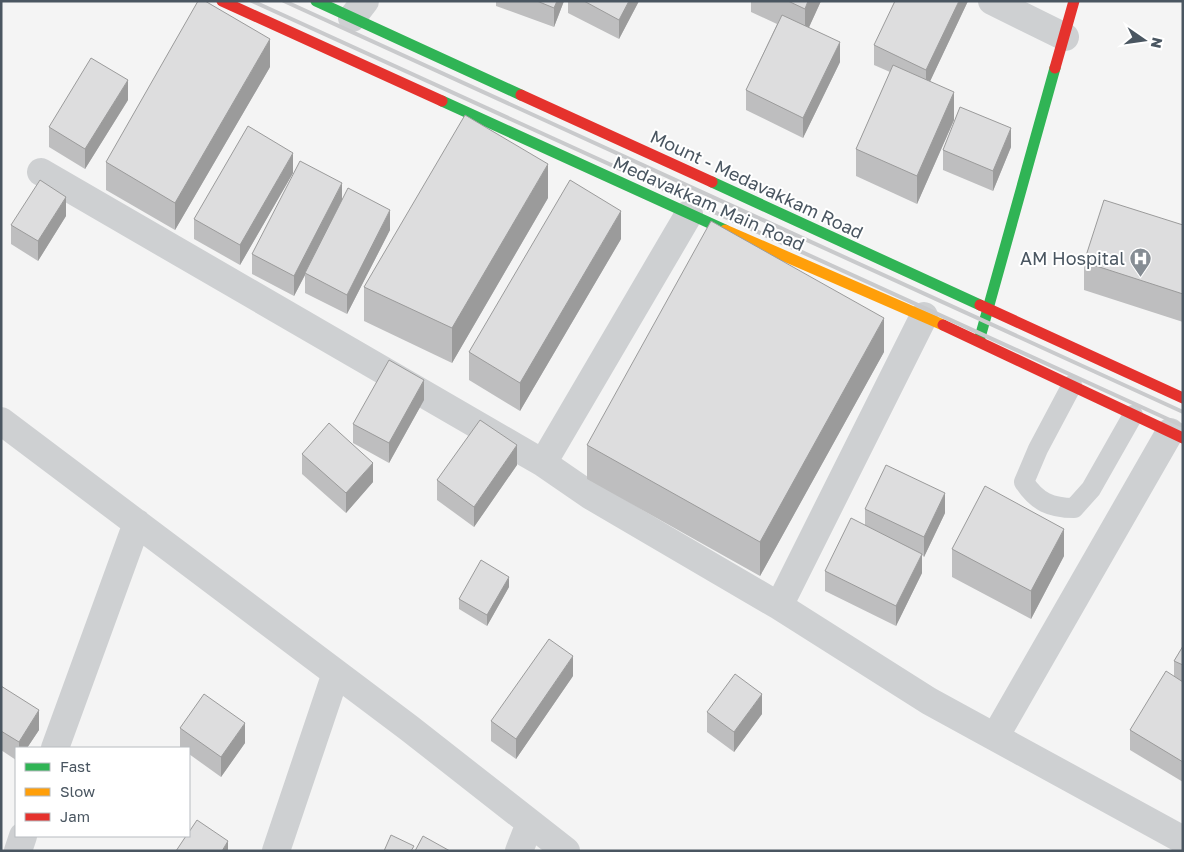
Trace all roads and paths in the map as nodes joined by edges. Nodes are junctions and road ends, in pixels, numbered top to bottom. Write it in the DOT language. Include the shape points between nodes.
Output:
graph roads {
  1 [pos="222,1"];
  2 [pos="316,1"];
  3 [pos="992,1"];
  4 [pos="1074,1"];
  5 [pos="358,10"];
  6 [pos="1065,38"];
  7 [pos="41,172"];
  8 [pos="689,214"];
  9 [pos="988,309"];
  10 [pos="924,316"];
  11 [pos="979,342"];
  12 [pos="1072,385"];
  13 [pos="1183,398"];
  14 [pos="1133,415"];
  15 [pos="1,422"];
  16 [pos="1176,435"];
  17 [pos="544,463"];
  18 [pos="137,523"];
  19 [pos="779,606"];
  20 [pos="336,673"];
  21 [pos="995,737"];
  22 [pos="55,747"];
  23 [pos="530,823"];
  24 [pos="24,837"];
  25 [pos="1183,840"];
  26 [pos="18,851"];
  27 [pos="276,851"];
  28 [pos="519,851"];
  29 [pos="566,851"];
  1 -- 8 [label="main road, Medavakkam Main Road"];
  2 -- 5 [label="main road, Mount - Medavakkam Road"];
  3 -- 6 [label="street"];
  4 -- 6 [label="main road"];
  5 -- 9 [label="main road, Mount - Medavakkam Road"];
  6 -- 9 [label="main road"];
  7 -- 17 [label="street"];
  8 -- 10 [label="main road, Medavakkam Main Road"];
  8 -- 17 [label="street"];
  9 -- 11 [label="main road"];
  9 -- 13 [label="main road, Mount - Medavakkam Road"];
  10 -- 11 [label="main road, Medavakkam Main Road"];
  10 -- 19 [label="street"];
  11 -- 12 [label="main road, Medavakkam Main Road"];
  12 -- 14 [label="main road, Medavakkam Main Road"];
  12 -- 14 [label="lane" via="1024,482 1033,495 1057,508 1074,508 1091,489"];
  14 -- 16 [label="main road, Medavakkam Main Road"];
  15 -- 18 [label="street"];
  16 -- 21 [label="street"];
  17 -- 19 [label="street" via="591,496"];
  18 -- 20 [label="street"];
  18 -- 22 [label="street"];
  19 -- 21 [label="street" via="928,701"];
  20 -- 23 [label="street"];
  20 -- 27 [label="street"];
  21 -- 25 [label="street"];
  23 -- 28 [label="street"];
  23 -- 29 [label="street"];
  24 -- 26 [label="street"];
}
